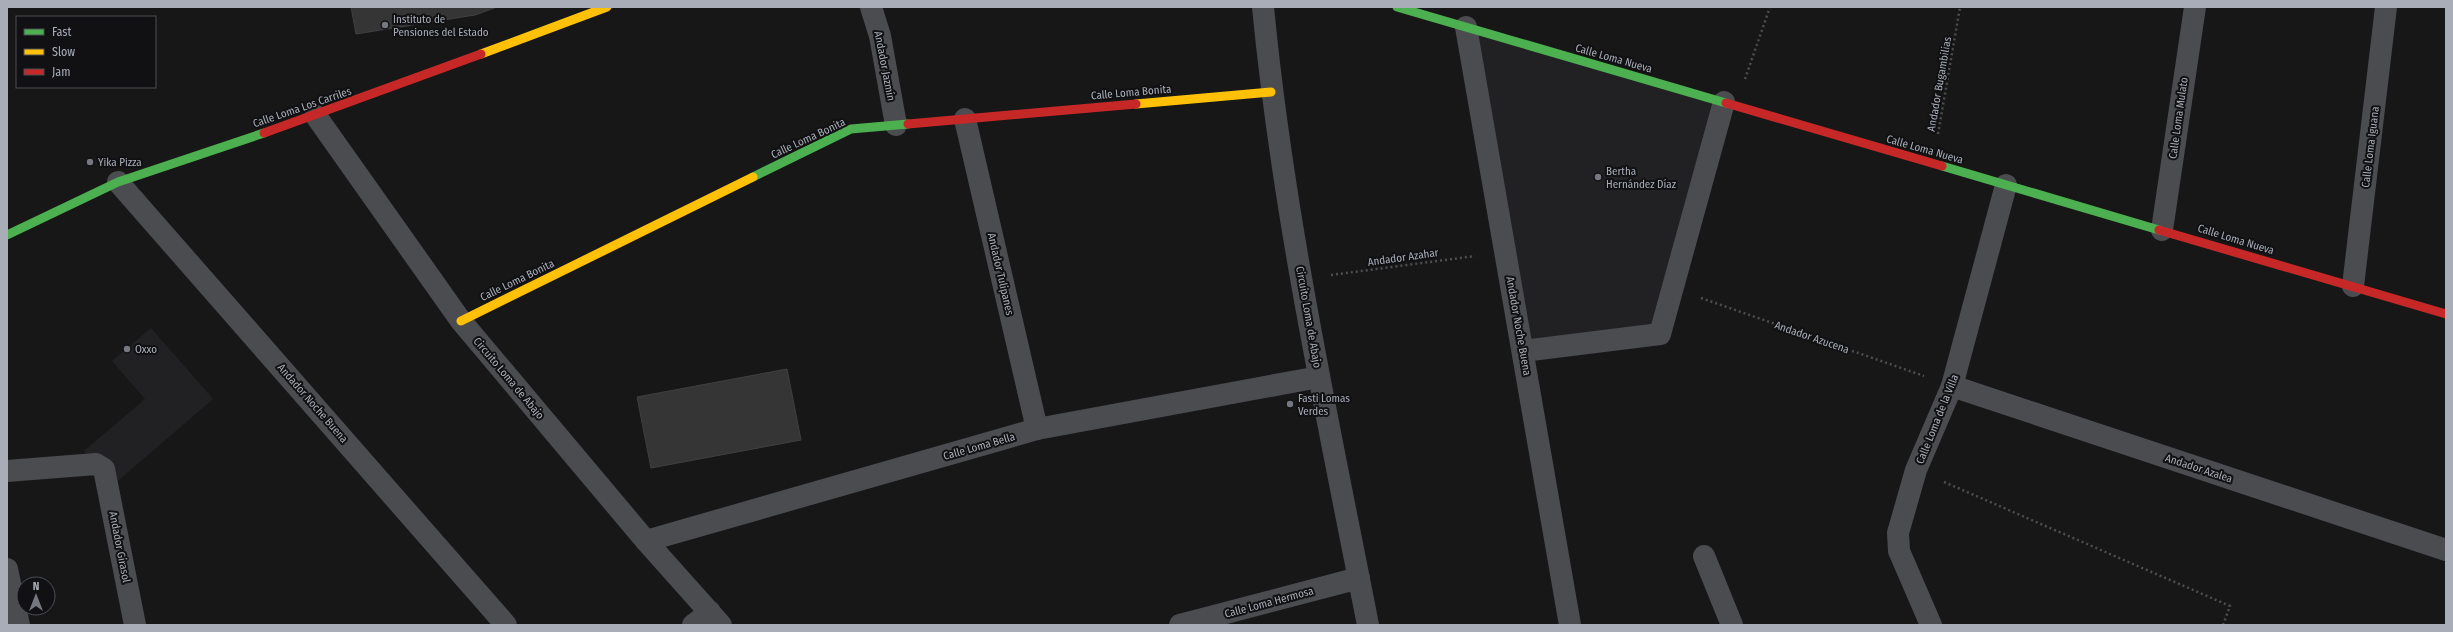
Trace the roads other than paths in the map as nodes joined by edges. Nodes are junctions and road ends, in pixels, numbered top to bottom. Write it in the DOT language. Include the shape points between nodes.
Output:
graph roads {
  1 [pos="607,7"];
  2 [pos="871,7"];
  3 [pos="1263,7"];
  4 [pos="1397,7"];
  5 [pos="2195,7"];
  6 [pos="2386,7"];
  7 [pos="1466,27"];
  8 [pos="1271,92"];
  9 [pos="1730,104"];
  10 [pos="316,116"];
  11 [pos="965,119"];
  12 [pos="896,125"];
  13 [pos="118,182"];
  14 [pos="2006,185"];
  15 [pos="2162,230"];
  16 [pos="7,235"];
  17 [pos="2353,286"];
  18 [pos="2446,314"];
  19 [pos="461,321"];
  20 [pos="1523,351"];
  21 [pos="1319,377"];
  22 [pos="1952,386"];
  23 [pos="1037,429"];
  24 [pos="7,471"];
  25 [pos="646,541"];
  26 [pos="2446,550"];
  27 [pos="1704,556"];
  28 [pos="7,569"];
  29 [pos="1359,578"];
  30 [pos="708,621"];
  31 [pos="19,625"];
  32 [pos="135,625"];
  33 [pos="506,625"];
  34 [pos="1180,625"];
  35 [pos="1368,625"];
  36 [pos="1570,625"];
  37 [pos="1732,625"];
  38 [pos="1931,625"];
  1 -- 10 [label="street, Calle Loma Los Carriles"];
  2 -- 12 [label="street, Andador Jazmín" via="880,36"];
  3 -- 8 [label="street, Circuito Loma de Abajo"];
  4 -- 7 [label="street, Calle Loma Nueva"];
  5 -- 15 [label="street, Calle Loma Mulato"];
  6 -- 17 [label="street, Calle Loma Iguana"];
  7 -- 9 [label="street, Calle Loma Nueva"];
  7 -- 20 [label="street, Andador Noche Buena"];
  8 -- 11 [label="street, Calle Loma Bonita"];
  8 -- 21 [label="street, Circuito Loma de Abajo"];
  9 -- 14 [label="street, Calle Loma Nueva"];
  9 -- 20 [label="street" via="1660,334"];
  10 -- 13 [label="street, Calle Loma Los Carriles"];
  10 -- 19 [label="street, Circuito Loma de Abajo"];
  11 -- 12 [label="street, Calle Loma Bonita"];
  11 -- 23 [label="street, Andador Tulipanes"];
  12 -- 19 [label="street, Calle Loma Bonita" via="851,129"];
  13 -- 16 [label="street, Calle Loma Los Carriles"];
  13 -- 33 [label="street, Andador Noche Buena"];
  14 -- 15 [label="street, Calle Loma Nueva"];
  14 -- 22 [label="street, Calle Loma de la Villa"];
  15 -- 17 [label="street, Calle Loma Nueva"];
  17 -- 18 [label="street, Calle Loma Nueva"];
  19 -- 25 [label="street, Circuito Loma de Abajo"];
  20 -- 36 [label="street, Andador Noche Buena"];
  21 -- 23 [label="street, Calle Loma Bella"];
  21 -- 29 [label="street, Circuito Loma de Abajo"];
  22 -- 26 [label="street, Andador Azalea"];
  22 -- 38 [label="street, Calle Loma de la Villa" via="1916,470 1898,533 1899,552"];
  23 -- 25 [label="street, Calle Loma Bella"];
  24 -- 32 [label="street, Andador Girasol" via="96,464 104,469"];
  25 -- 30 [label="street, Circuito Loma de Abajo"];
  27 -- 37 [label="street"];
  28 -- 31 [label="street"];
  29 -- 34 [label="street, Calle Loma Hermosa"];
  29 -- 35 [label="street, Circuito Loma de Abajo"];
}
